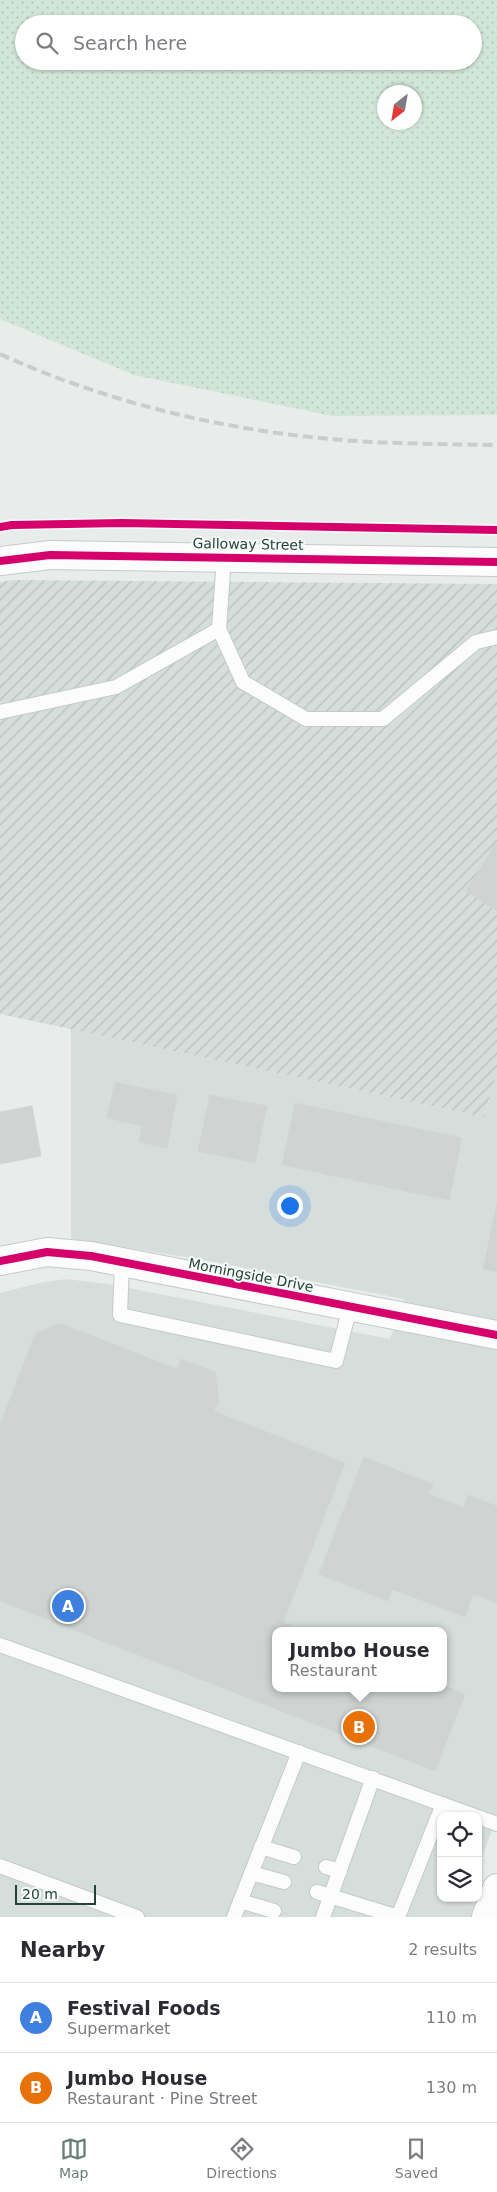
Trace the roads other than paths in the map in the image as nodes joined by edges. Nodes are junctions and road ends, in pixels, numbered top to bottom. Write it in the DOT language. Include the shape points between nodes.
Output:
graph roads {
  1 [pos="224,557"];
  2 [pos="0,561"];
  3 [pos="497,562"];
  4 [pos="218,629"];
  5 [pos="497,637"];
  6 [pos="0,712"];
  7 [pos="0,1261"];
  8 [pos="122,1262"];
  9 [pos="350,1306"];
  10 [pos="497,1335"];
  11 [pos="0,1645"];
  12 [pos="300,1752"];
  13 [pos="373,1778"];
  14 [pos="443,1804"];
  15 [pos="464,1812"];
  16 [pos="482,1818"];
  17 [pos="497,1824"];
  18 [pos="262,1848"];
  19 [pos="294,1857"];
  20 [pos="0,1866"];
  21 [pos="326,1867"];
  22 [pos="340,1871"];
  23 [pos="251,1873"];
  24 [pos="284,1882"];
  25 [pos="497,1888"];
  26 [pos="324,1893"];
  27 [pos="240,1901"];
  28 [pos="274,1911"];
  29 [pos="137,1917"];
  30 [pos="234,1917"];
  31 [pos="323,1917"];
  32 [pos="398,1917"];
  33 [pos="486,1917"];
  1 -- 2 [label="street, Galloway Street" via="50,555"];
  1 -- 3 [label="street, Galloway Street"];
  1 -- 4 [label="lane"];
  4 -- 5 [label="lane" via="243,682 306,719 382,719 476,642"];
  4 -- 6 [label="lane" via="116,687"];
  7 -- 8 [label="street, Morningside Drive" via="47,1252"];
  8 -- 9 [label="street, Morningside Drive"];
  8 -- 9 [label="lane" via="120,1315 336,1361"];
  9 -- 10 [label="street, Morningside Drive"];
  11 -- 12 [label="lane"];
  12 -- 13 [label="lane"];
  12 -- 18 [label="lane"];
  13 -- 14 [label="lane"];
  13 -- 22 [label="lane"];
  14 -- 15 [label="lane"];
  14 -- 32 [label="lane"];
  16 -- 17 [label="lane"];
  18 -- 19 [label="lane"];
  18 -- 23 [label="lane"];
  20 -- 29 [label="lane"];
  21 -- 22 [label="lane"];
  22 -- 26 [label="lane"];
  23 -- 24 [label="lane"];
  23 -- 27 [label="lane"];
  25 -- 33 [label="street"];
  26 -- 31 [label="lane"];
  26 -- 32 [label="lane"];
  27 -- 28 [label="lane"];
  27 -- 30 [label="lane"];
}
